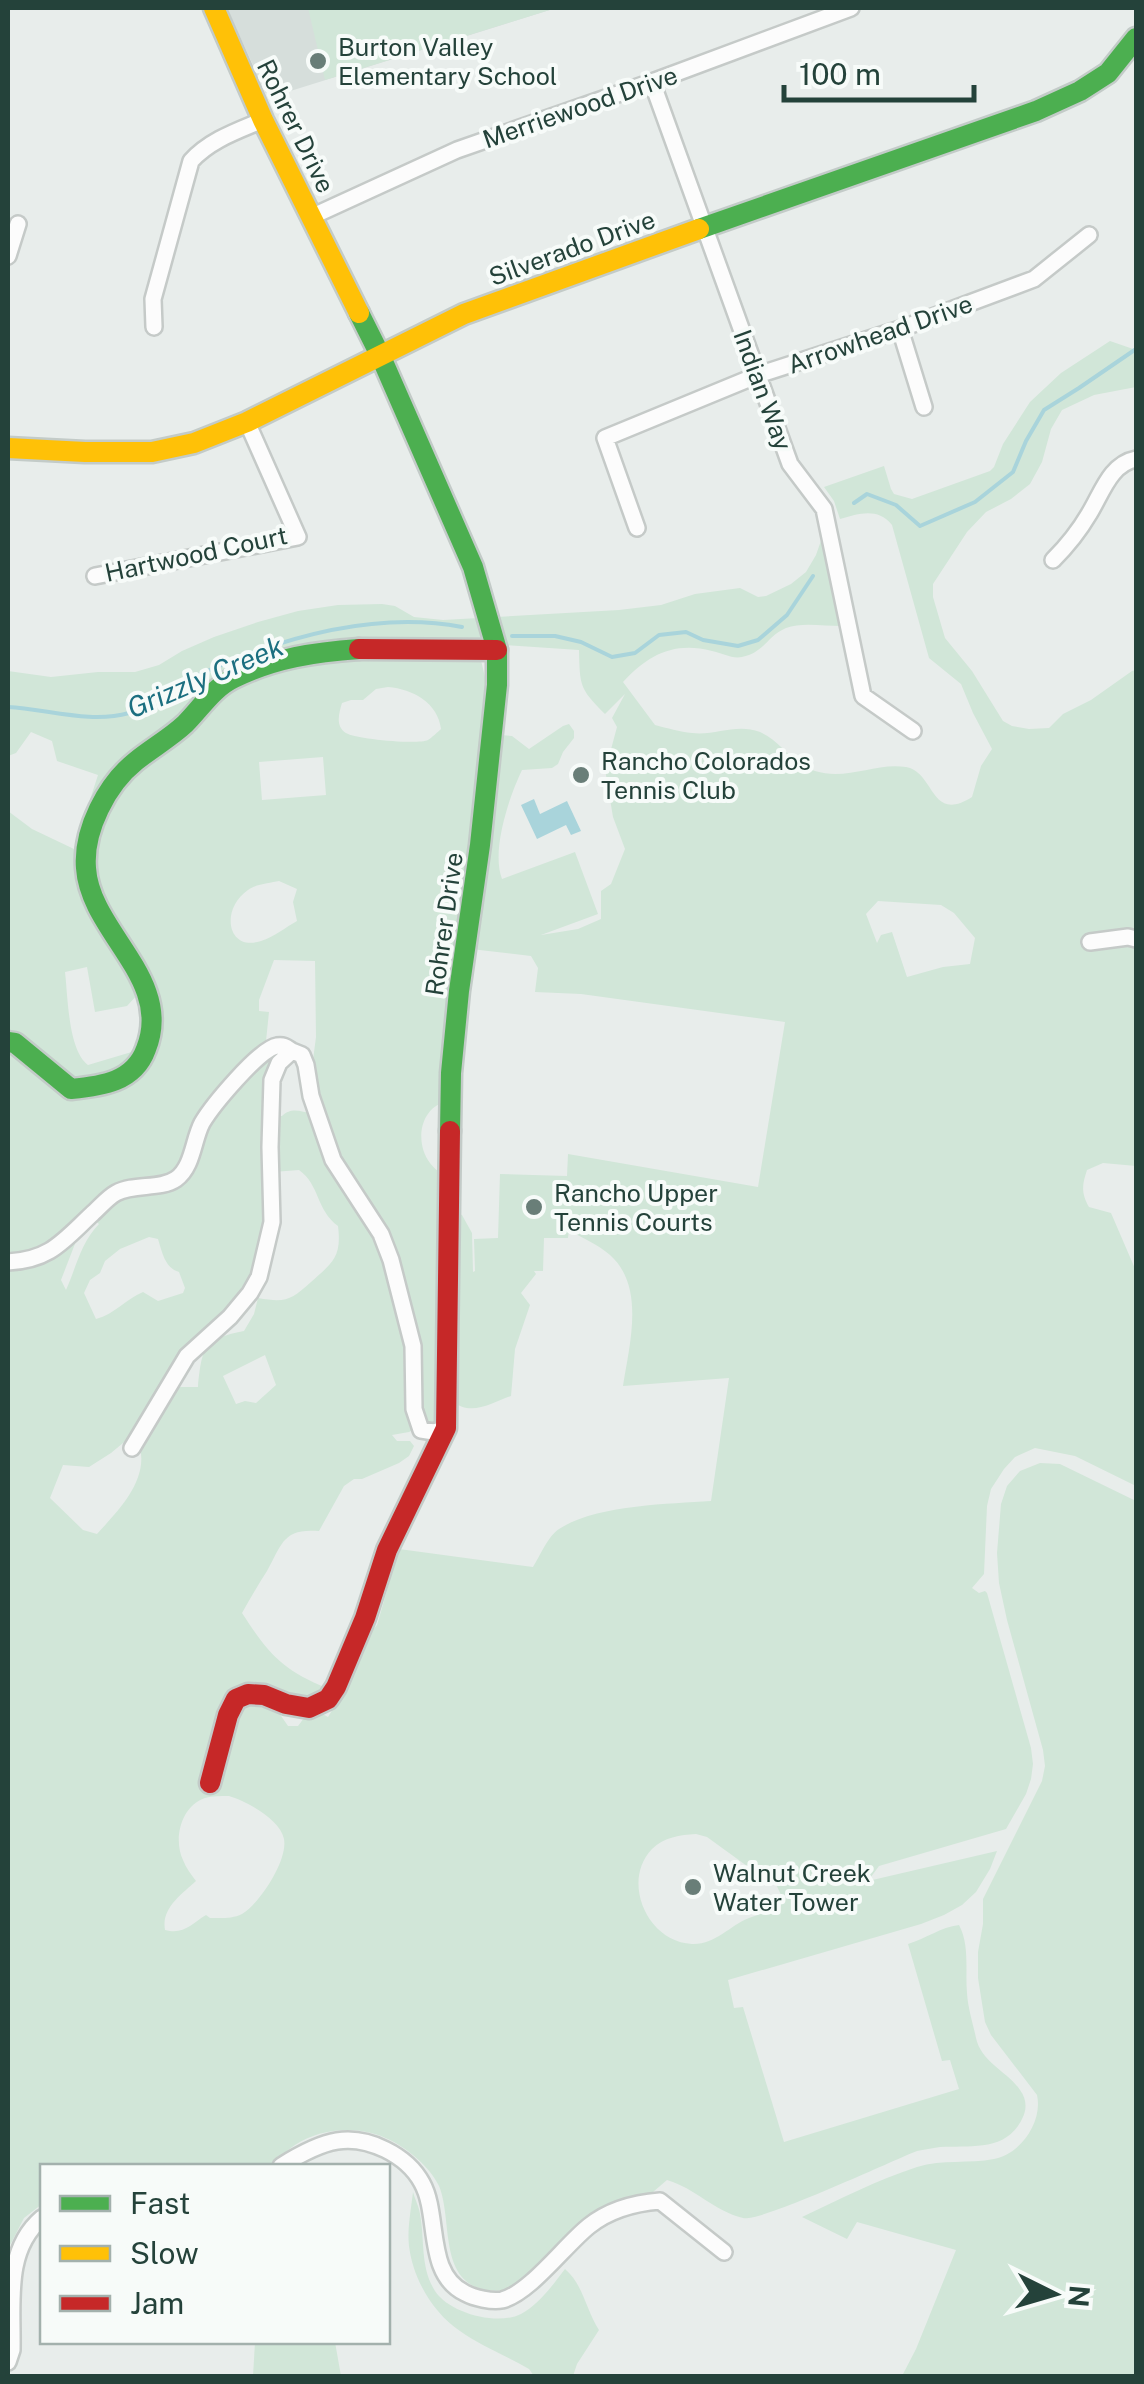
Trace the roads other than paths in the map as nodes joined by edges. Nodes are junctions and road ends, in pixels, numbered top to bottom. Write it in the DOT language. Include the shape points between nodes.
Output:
graph roads {
  1 [pos="214,8"];
  2 [pos="851,8"];
  3 [pos="1136,38"];
  4 [pos="652,82"];
  5 [pos="263,120"];
  6 [pos="313,216"];
  7 [pos="18,224"];
  8 [pos="705,227"];
  9 [pos="1090,236"];
  10 [pos="8,256"];
  11 [pos="154,327"];
  12 [pos="900,329"];
  13 [pos="382,356"];
  14 [pos="758,375"];
  15 [pos="924,407"];
  16 [pos="247,422"];
  17 [pos="8,448"];
  18 [pos="1136,458"];
  19 [pos="637,528"];
  20 [pos="1053,560"];
  21 [pos="95,576"];
  22 [pos="497,650"];
  23 [pos="912,731"];
  24 [pos="1136,939"];
  25 [pos="1090,942"];
  26 [pos="8,1042"];
  27 [pos="292,1051"];
  28 [pos="8,1262"];
  29 [pos="446,1428"];
  30 [pos="132,1448"];
  31 [pos="210,1783"];
  32 [pos="284,2164"];
  33 [pos="40,2220"];
  34 [pos="724,2252"];
  35 [pos="8,2362"];
  1 -- 5 [label="street, Rohrer Drive"];
  2 -- 4 [label="street, Merriewood Drive"];
  3 -- 8 [label="street, Silverado Drive" via="1108,73 1036,111"];
  4 -- 6 [label="street, Merriewood Drive" via="457,150"];
  4 -- 8 [label="street, Indian Way"];
  5 -- 6 [label="street, Rohrer Drive"];
  5 -- 11 [label="street" via="191,161 153,299"];
  6 -- 13 [label="street, Rohrer Drive"];
  7 -- 10 [label="street"];
  8 -- 13 [label="street, Silverado Drive" via="464,314"];
  8 -- 14 [label="street, Indian Way"];
  9 -- 12 [label="street, Arrowhead Drive" via="1034,280"];
  12 -- 14 [label="street, Arrowhead Drive"];
  12 -- 15 [label="street"];
  13 -- 16 [label="street, Silverado Drive"];
  13 -- 22 [label="street, Rohrer Drive" via="473,567"];
  14 -- 19 [label="street, Arrowhead Drive" via="605,438"];
  14 -- 23 [label="street, Indian Way" via="790,464 824,509 863,696"];
  16 -- 17 [label="street, Silverado Drive" via="152,452"];
  16 -- 21 [label="street, Hartwood Court" via="298,537"];
  18 -- 20 [label="street" via="1110,476"];
  22 -- 26 [label="street" via="300,654 225,682 180,730 125,769 90,835 85,867 94,905 148,993 152,1026 138,1067 120,1080 71,1090"];
  22 -- 29 [label="street, Rohrer Drive" via="451,1072"];
  24 -- 25 [label="street"];
  27 -- 28 [label="street" via="276,1046 246,1069 203,1122 176,1180 114,1194 43,1256"];
  27 -- 29 [label="street" via="306,1064 333,1160 391,1260 413,1346 420,1430"];
  27 -- 30 [label="street" via="272,1080 272,1222 259,1277 230,1317 187,1356"];
  29 -- 31 [label="street, Rohrer Drive" via="387,1550 336,1687 309,1708 264,1695 236,1699"];
  32 -- 34 [label="street" via="337,2141 392,2153 424,2185 442,2272 462,2292 498,2302 518,2293 591,2224 632,2203 660,2201"];
  33 -- 35 [label="street" via="23,2238 13,2269"];
}
